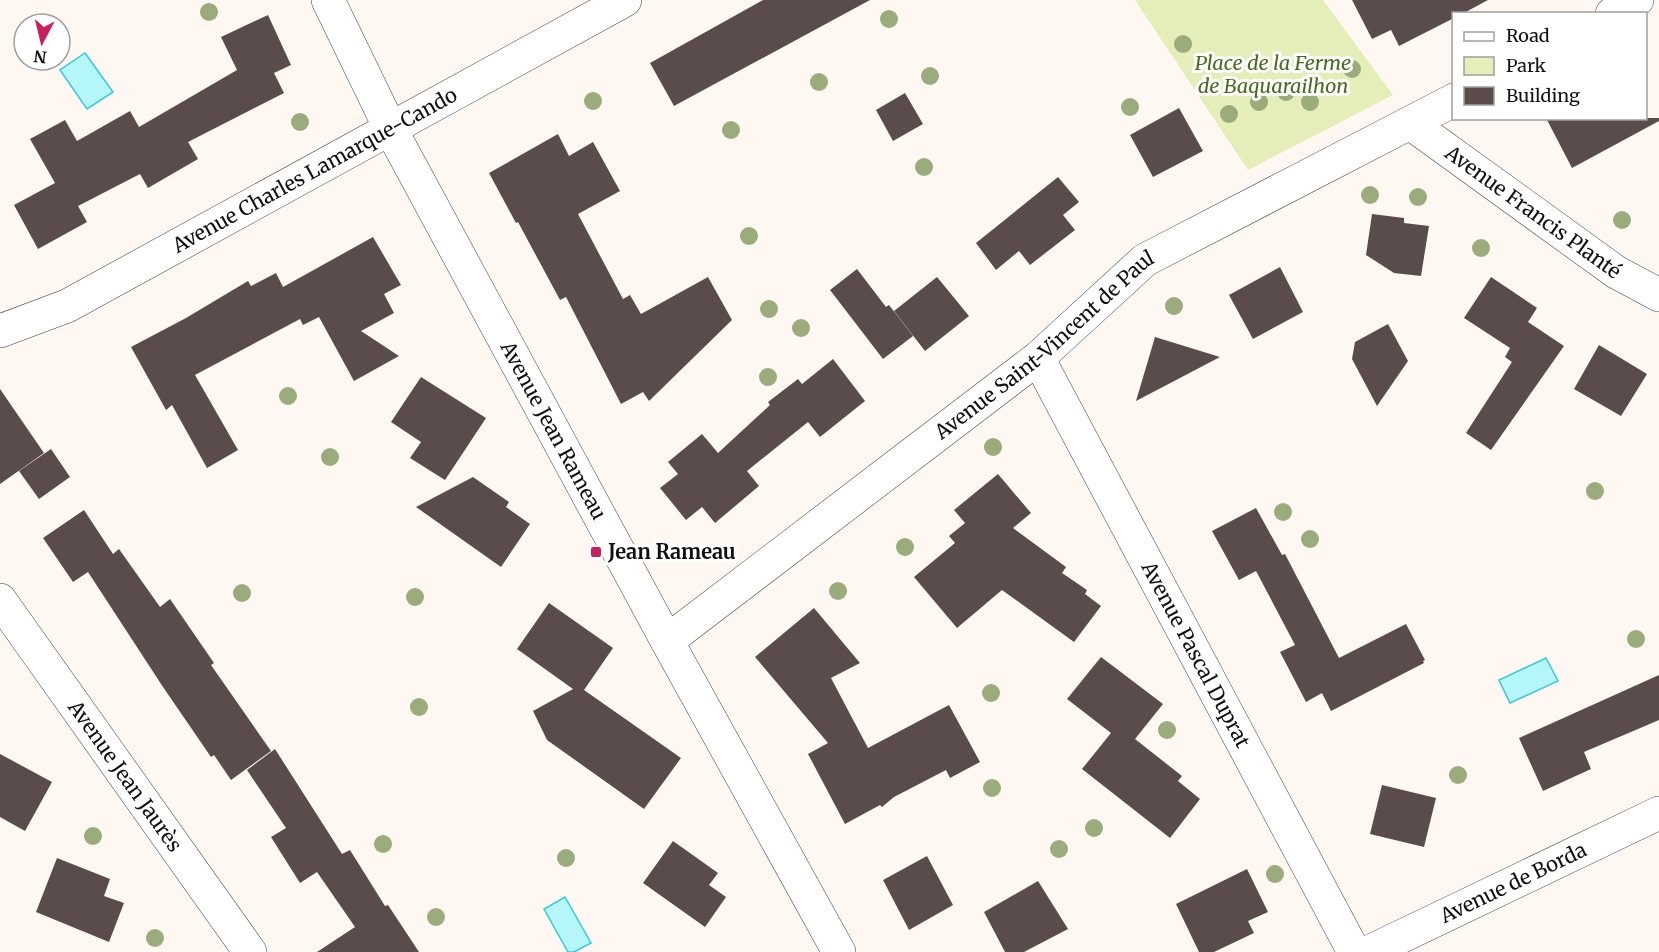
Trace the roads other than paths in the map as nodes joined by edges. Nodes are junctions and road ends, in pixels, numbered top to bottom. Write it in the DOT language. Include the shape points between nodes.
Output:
graph roads {
  1 [pos="328,0"];
  2 [pos="625,0"];
  3 [pos="1637,0"];
  4 [pos="1616,12"];
  5 [pos="1452,101"];
  6 [pos="1410,123"];
  7 [pos="390,128"];
  8 [pos="1659,295"];
  9 [pos="0,331"];
  10 [pos="1038,358"];
  11 [pos="0,600"];
  12 [pos="667,641"];
  13 [pos="1659,813"];
  14 [pos="250,952"];
  15 [pos="839,952"];
  16 [pos="1354,952"];
  17 [pos="1369,952"];
  1 -- 7 [label="street, Avenue Jean Rameau"];
  2 -- 7 [label="street, Avenue Charles Lamarque-Cando"];
  3 -- 4 [label="street"];
  5 -- 6 [label="street, Avenue Saint-Vincent de Paul"];
  6 -- 8 [label="street, Avenue Francis Planté" via="1616,272"];
  6 -- 10 [label="street, Avenue Saint-Vincent de Paul" via="1145,260"];
  7 -- 9 [label="street, Avenue Charles Lamarque-Cando" via="67,306"];
  7 -- 12 [label="street, Avenue Jean Rameau"];
  10 -- 12 [label="street, Avenue Saint-Vincent de Paul"];
  10 -- 16 [label="street, Avenue Pascal Duprat"];
  11 -- 14 [label="street, Avenue Jean Jaurès"];
  12 -- 15 [label="street, Avenue Jean Rameau"];
  13 -- 17 [label="street, Avenue de Borda"];
}
